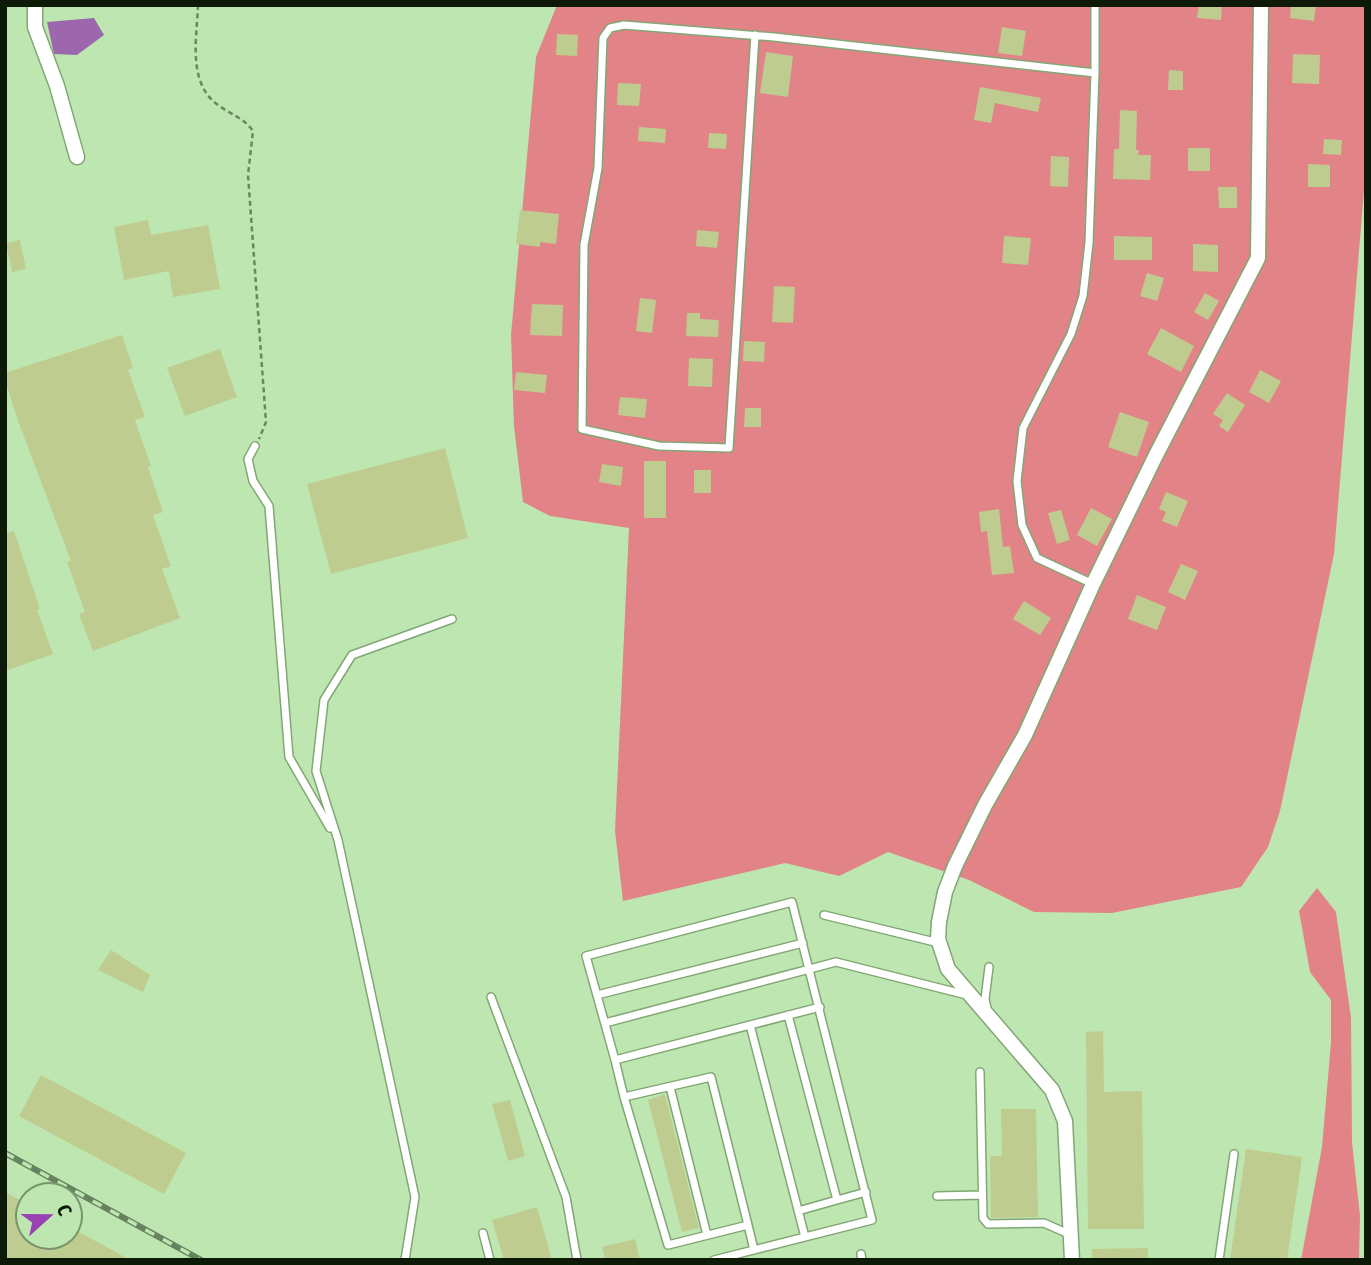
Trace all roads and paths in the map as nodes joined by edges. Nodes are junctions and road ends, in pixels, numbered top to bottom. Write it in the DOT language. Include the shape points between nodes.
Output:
graph roads {
  1 [pos="35,5"];
  2 [pos="198,5"];
  3 [pos="1095,5"];
  4 [pos="1261,5"];
  5 [pos="755,35"];
  6 [pos="1095,73"];
  7 [pos="77,157"];
  8 [pos="255,446"];
  9 [pos="1093,584"];
  10 [pos="452,619"];
  11 [pos="338,840"];
  12 [pos="824,915"];
  13 [pos="803,943"];
  14 [pos="940,943"];
  15 [pos="989,968"];
  16 [pos="810,969"];
  17 [pos="597,995"];
  18 [pos="971,996"];
  19 [pos="491,997"];
  20 [pos="820,1007"];
  21 [pos="788,1015"];
  22 [pos="988,1016"];
  23 [pos="605,1023"];
  24 [pos="750,1025"];
  25 [pos="615,1060"];
  26 [pos="980,1072"];
  27 [pos="670,1087"];
  28 [pos="624,1097"];
  29 [pos="1234,1154"];
  30 [pos="866,1192"];
  31 [pos="982,1195"];
  32 [pos="937,1196"];
  33 [pos="837,1200"];
  34 [pos="798,1211"];
  35 [pos="748,1225"];
  36 [pos="483,1233"];
  37 [pos="707,1235"];
  38 [pos="1072,1235"];
  39 [pos="804,1237"];
  40 [pos="754,1250"];
  41 [pos="405,1260"];
  42 [pos="490,1260"];
  43 [pos="576,1260"];
  44 [pos="714,1260"];
  45 [pos="1072,1260"];
  46 [pos="1219,1260"];
  1 -- 7 [label="street" via="35,27"];
  2 -- 8 [label="path" via="195,58 200,80 207,96 248,122 254,138 248,175 267,422"];
  3 -- 6 [label="lane"];
  4 -- 9 [label="street" via="1258,258"];
  5 -- 5 [label="lane" via="624,25 610,28 603,38 598,168 584,245 582,429 659,446 730,448"];
  5 -- 6 [label="lane"];
  6 -- 9 [label="lane" via="1083,296 1071,334 1023,428 1017,481 1022,525 1037,558"];
  8 -- 11 [label="lane" via="248,459 253,481 269,506 289,757"];
  9 -- 14 [label="street" via="1025,735 955,866 941,912"];
  10 -- 11 [label="lane" via="352,655 324,700 316,771"];
  11 -- 41 [label="lane" via="415,1197"];
  12 -- 14 [label="lane"];
  13 -- 16 [label="lane"];
  13 -- 17 [label="lane"];
  13 -- 17 [label="lane" via="792,902 586,956"];
  14 -- 18 [label="street" via="947,969"];
  15 -- 22 [label="lane"];
  16 -- 18 [label="lane" via="836,962"];
  16 -- 20 [label="lane"];
  16 -- 23 [label="lane"];
  17 -- 23 [label="lane"];
  18 -- 22 [label="street"];
  19 -- 43 [label="lane" via="566,1198"];
  20 -- 21 [label="lane"];
  20 -- 30 [label="lane"];
  21 -- 24 [label="lane"];
  21 -- 33 [label="lane"];
  22 -- 38 [label="street" via="1052,1090 1065,1121"];
  23 -- 25 [label="lane"];
  24 -- 25 [label="lane"];
  24 -- 34 [label="lane"];
  25 -- 28 [label="lane"];
  26 -- 31 [label="lane"];
  27 -- 28 [label="lane"];
  27 -- 35 [label="lane" via="711,1077"];
  27 -- 37 [label="lane"];
  28 -- 37 [label="lane" via="668,1245"];
  29 -- 46 [label="lane"];
  30 -- 33 [label="lane"];
  30 -- 39 [label="lane" via="872,1220"];
  31 -- 32 [label="lane"];
  31 -- 38 [label="lane" via="982,1218 988,1224 1044,1223"];
  33 -- 34 [label="lane"];
  34 -- 39 [label="lane"];
  35 -- 37 [label="lane"];
  35 -- 40 [label="lane"];
  36 -- 42 [label="lane"];
  38 -- 45 [label="street"];
  39 -- 40 [label="lane"];
  40 -- 44 [label="lane"];
}
